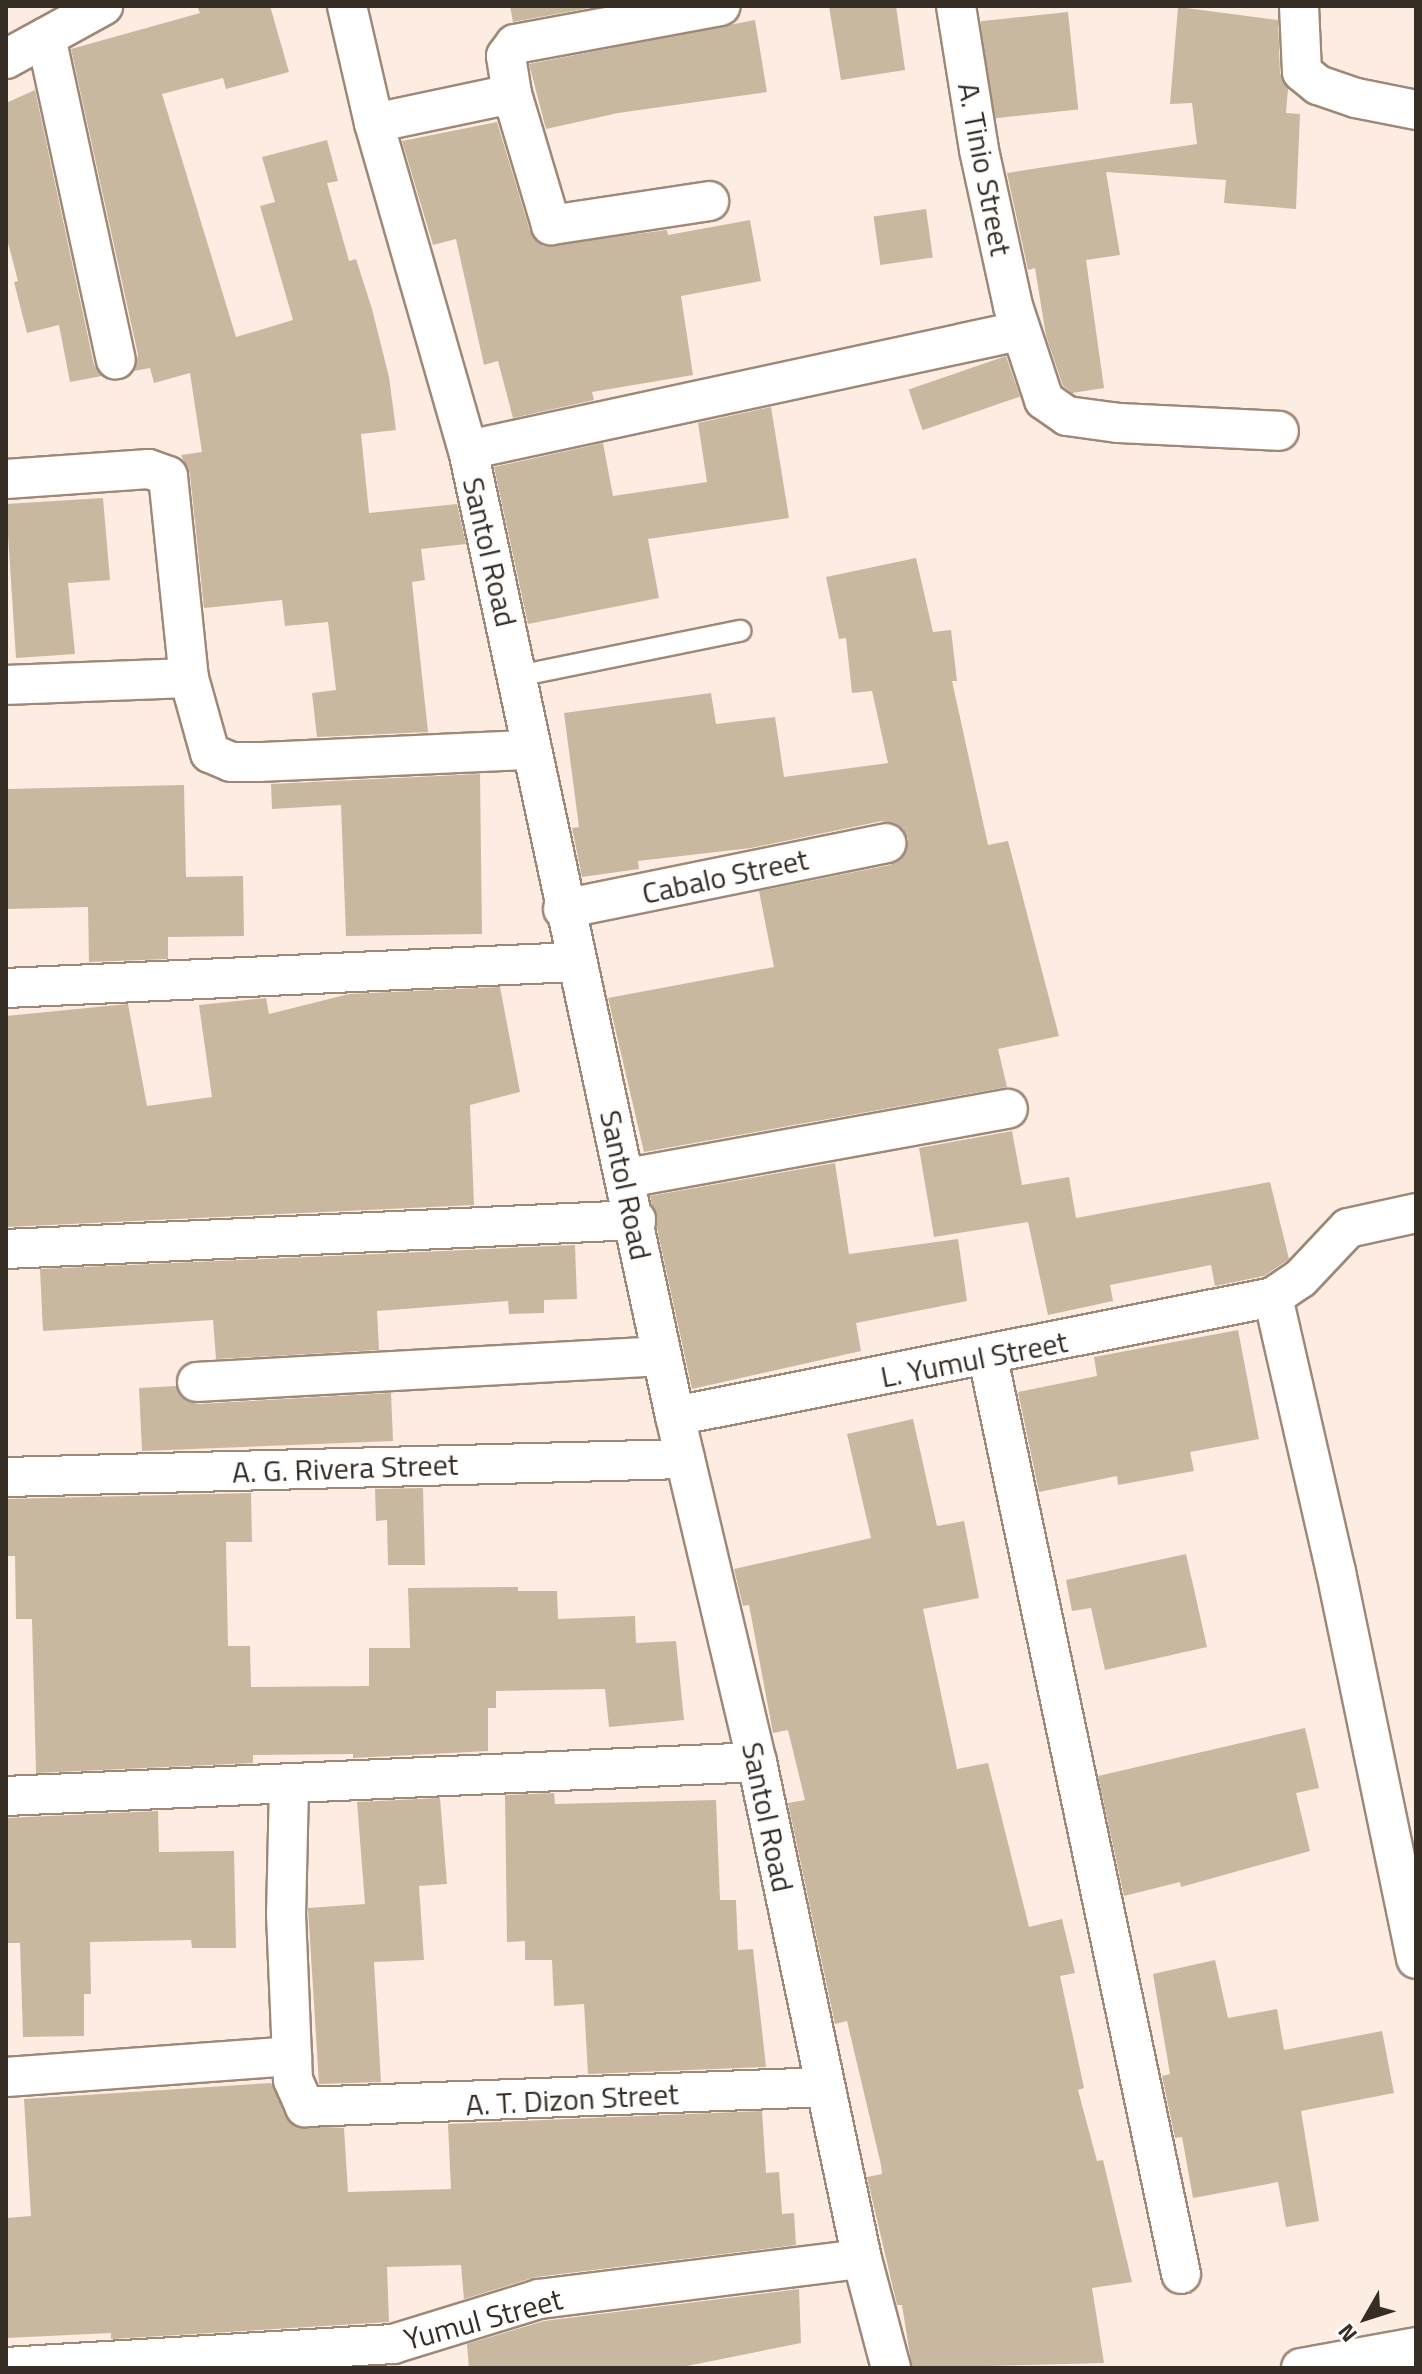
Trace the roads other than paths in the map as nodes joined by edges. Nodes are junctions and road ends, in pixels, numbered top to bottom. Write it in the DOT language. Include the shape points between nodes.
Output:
graph roads {
  1 [pos="103,6"];
  2 [pos="347,6"];
  3 [pos="721,6"];
  4 [pos="956,6"];
  5 [pos="1299,6"];
  6 [pos="46,37"];
  7 [pos="6,59"];
  8 [pos="512,94"];
  9 [pos="1416,110"];
  10 [pos="374,123"];
  11 [pos="709,201"];
  12 [pos="1019,331"];
  13 [pos="116,360"];
  14 [pos="1279,431"];
  15 [pos="468,450"];
  16 [pos="6,479"];
  17 [pos="740,631"];
  18 [pos="518,676"];
  19 [pos="189,678"];
  20 [pos="6,685"];
  21 [pos="529,750"];
  22 [pos="886,843"];
  23 [pos="563,909"];
  24 [pos="575,962"];
  25 [pos="6,988"];
  26 [pos="1008,1109"];
  27 [pos="627,1178"];
  28 [pos="1416,1213"];
  29 [pos="636,1220"];
  30 [pos="6,1249"];
  31 [pos="1273,1297"];
  32 [pos="661,1356"];
  33 [pos="988,1358"];
  34 [pos="197,1382"];
  35 [pos="675,1416"];
  36 [pos="685,1459"];
  37 [pos="6,1477"];
  38 [pos="757,1762"];
  39 [pos="289,1785"];
  40 [pos="6,1796"];
  41 [pos="1416,1959"];
  42 [pos="292,2056"];
  43 [pos="6,2077"];
  44 [pos="825,2087"];
  45 [pos="862,2259"];
  46 [pos="1181,2274"];
  47 [pos="1416,2347"];
  48 [pos="6,2367"];
  49 [pos="891,2368"];
  50 [pos="1301,2368"];
  1 -- 6 [label="street"];
  2 -- 10 [label="street, Santol Road"];
  3 -- 8 [label="street" via="515,44 506,56"];
  4 -- 12 [label="street, A. Tinio Street" via="979,150"];
  5 -- 9 [label="street" via="1302,72 1318,85 1356,98"];
  6 -- 7 [label="street"];
  6 -- 13 [label="street"];
  8 -- 10 [label="street"];
  8 -- 11 [label="street" via="551,225"];
  10 -- 15 [label="street, Santol Road"];
  12 -- 14 [label="street, A. Tinio Street" via="1044,400 1067,416"];
  12 -- 15 [label="street"];
  15 -- 18 [label="street, Santol Road"];
  16 -- 19 [label="street" via="149,469 168,476"];
  17 -- 18 [label="lane"];
  18 -- 21 [label="street, Santol Road"];
  19 -- 20 [label="street"];
  19 -- 21 [label="street" via="203,743 210,753 231,762"];
  21 -- 23 [label="street, Santol Road"];
  22 -- 23 [label="street, Cabalo Street"];
  23 -- 24 [label="street, Santol Road"];
  24 -- 25 [label="street"];
  24 -- 27 [label="street, Santol Road"];
  26 -- 27 [label="street"];
  27 -- 29 [label="street, Santol Road"];
  28 -- 31 [label="street" via="1348,1228 1300,1279"];
  29 -- 30 [label="street"];
  29 -- 32 [label="street, Santol Road"];
  31 -- 33 [label="street, L. Yumul Street"];
  31 -- 41 [label="street"];
  32 -- 34 [label="street"];
  32 -- 35 [label="street, Santol Road"];
  33 -- 35 [label="street, L. Yumul Street"];
  33 -- 46 [label="street"];
  35 -- 36 [label="street, Santol Road"];
  36 -- 37 [label="street, A. G. Rivera Street"];
  36 -- 38 [label="street, Santol Road"];
  38 -- 39 [label="street"];
  38 -- 44 [label="street, Santol Road"];
  39 -- 40 [label="street"];
  39 -- 42 [label="street" via="286,1914"];
  42 -- 43 [label="street"];
  42 -- 44 [label="street, A. T. Dizon Street" via="296,2095 305,2107 320,2110"];
  44 -- 45 [label="street, Santol Road"];
  45 -- 48 [label="street, Yumul Street" via="539,2299 393,2344"];
  45 -- 49 [label="street, Santol Road"];
  47 -- 50 [label="street"];
}
